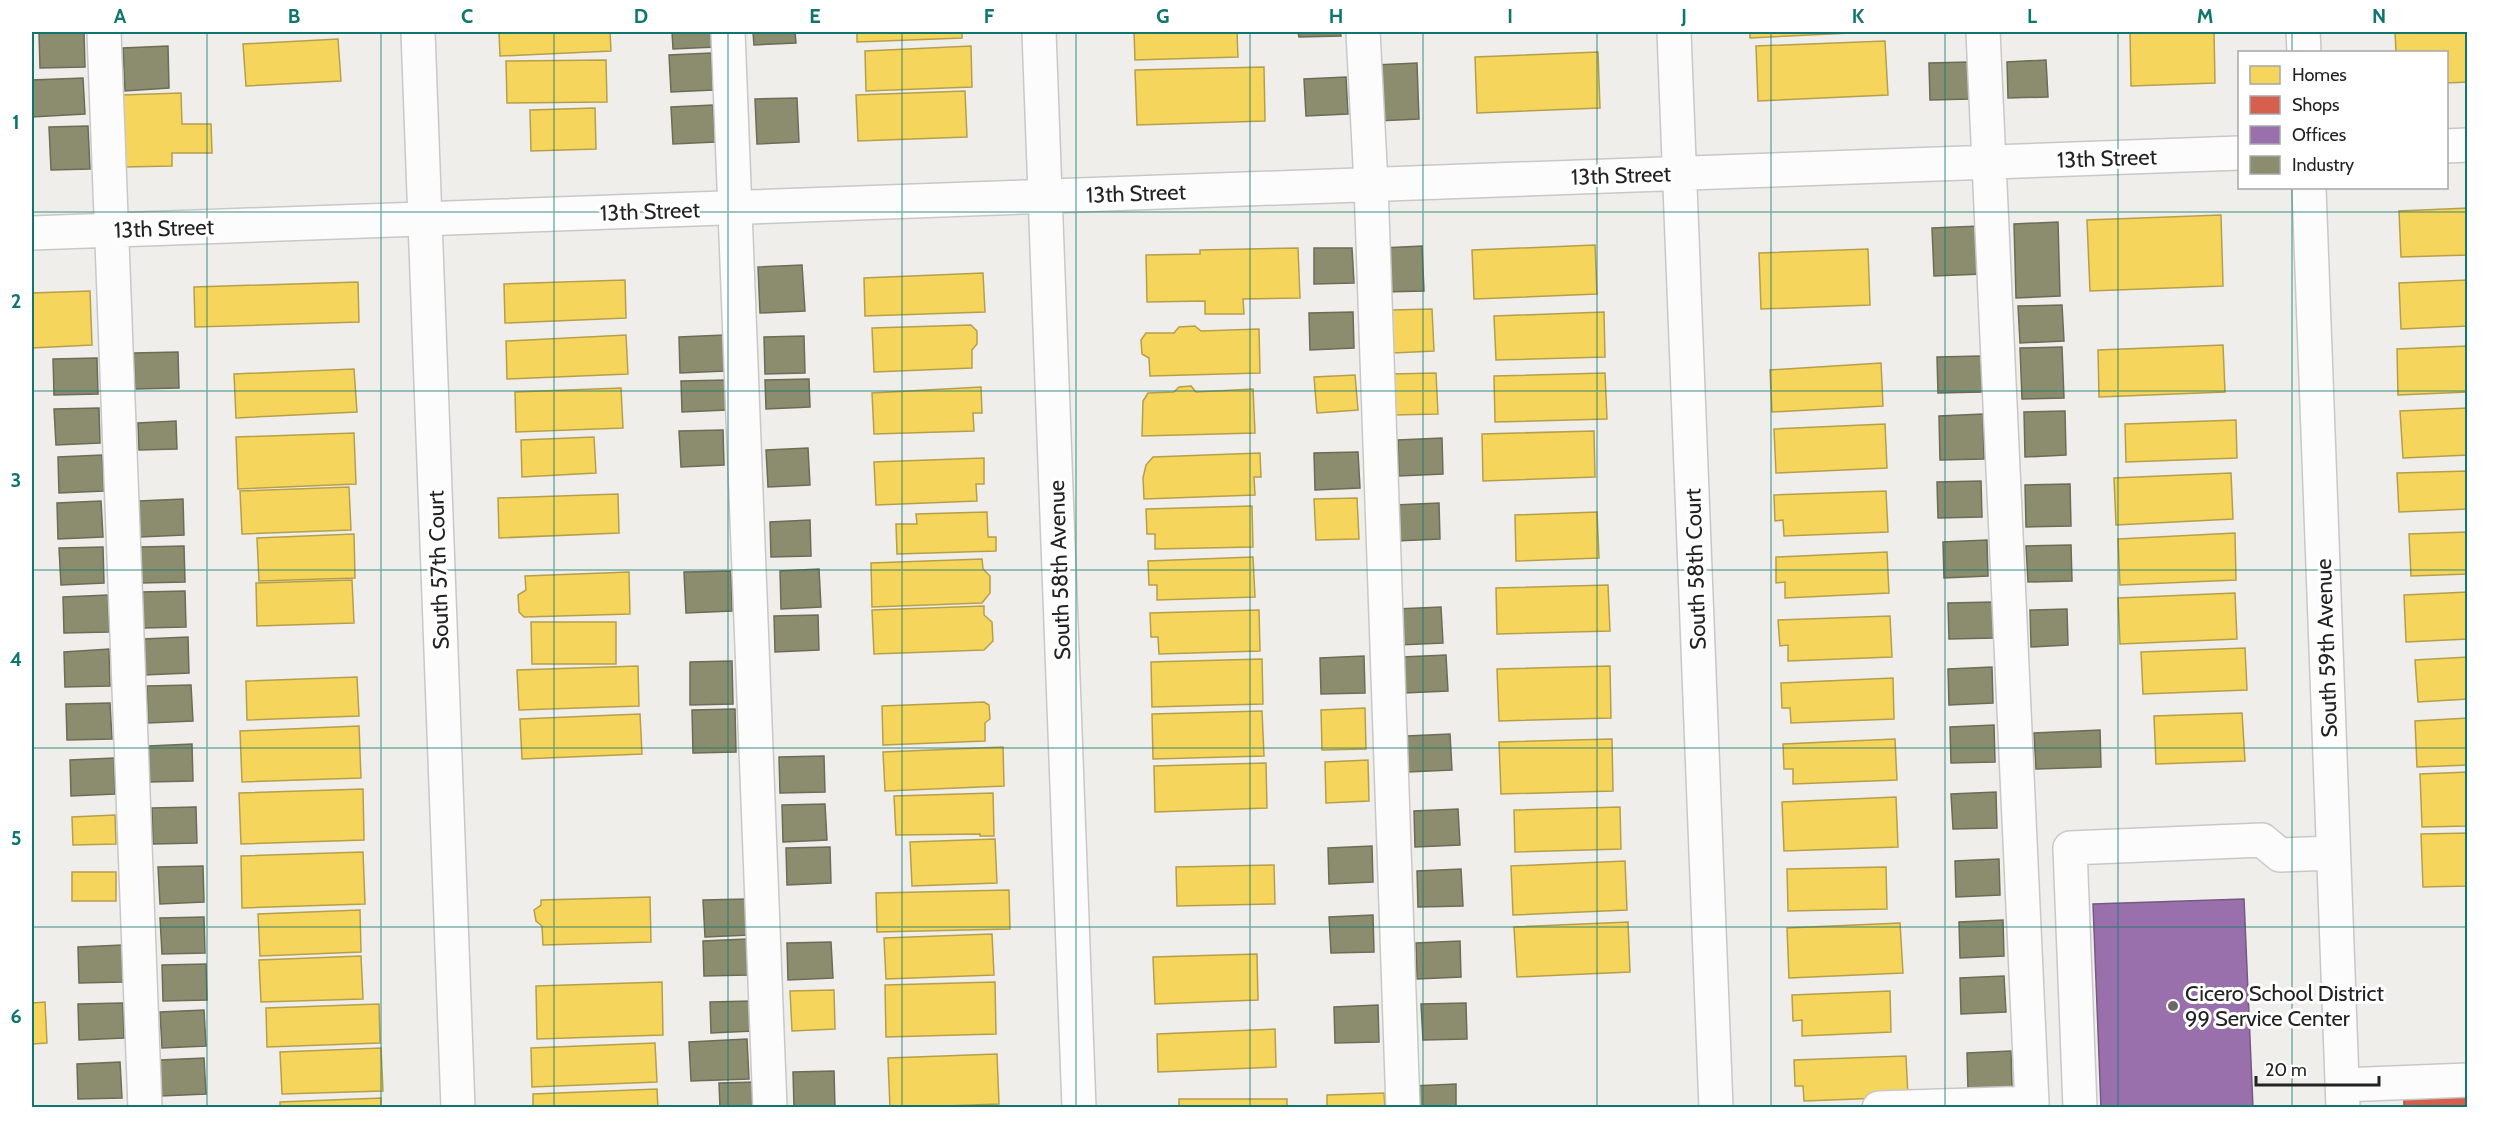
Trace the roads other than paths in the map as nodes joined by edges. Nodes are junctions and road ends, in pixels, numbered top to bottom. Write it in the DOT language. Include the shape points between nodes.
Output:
graph roads {
  1 [pos="104,32"];
  2 [pos="418,32"];
  3 [pos="728,32"];
  4 [pos="1039,32"];
  5 [pos="1363,32"];
  6 [pos="1674,32"];
  7 [pos="1983,32"];
  8 [pos="2303,32"];
  9 [pos="2304,51"];
  10 [pos="2468,145"];
  11 [pos="2448,146"];
  12 [pos="2238,153"];
  13 [pos="1988,162"];
  14 [pos="1680,174"];
  15 [pos="1371,184"];
  16 [pos="2308,189"];
  17 [pos="1045,196"];
  18 [pos="735,208"];
  19 [pos="425,219"];
  20 [pos="112,230"];
  21 [pos="32,233"];
  22 [pos="2333,853"];
  23 [pos="2468,1080"];
  24 [pos="2343,1096"];
  25 [pos="145,1107"];
  26 [pos="458,1107"];
  27 [pos="770,1107"];
  28 [pos="1079,1107"];
  29 [pos="1403,1107"];
  30 [pos="1716,1107"];
  31 [pos="1879,1107"];
  32 [pos="2080,1107"];
  1 -- 20 [label="street"];
  2 -- 19 [label="street, South 57th Court"];
  3 -- 18 [label="street"];
  4 -- 17 [label="street, South 58th Avenue"];
  5 -- 15 [label="street"];
  6 -- 14 [label="street, South 58th Court"];
  7 -- 13 [label="street"];
  8 -- 9 [label="street"];
  10 -- 11 [label="street"];
  12 -- 13 [label="street, 13th Street"];
  13 -- 14 [label="street, 13th Street"];
  13 -- 31 [label="street" via="2032,1103"];
  14 -- 15 [label="street, 13th Street"];
  14 -- 30 [label="street, South 58th Court"];
  15 -- 17 [label="street, 13th Street"];
  15 -- 29 [label="street"];
  16 -- 22 [label="street, South 59th Avenue"];
  17 -- 18 [label="street, 13th Street"];
  17 -- 28 [label="street, South 58th Avenue"];
  18 -- 19 [label="street, 13th Street"];
  18 -- 27 [label="street"];
  19 -- 20 [label="street, 13th Street"];
  19 -- 26 [label="street, South 57th Court"];
  20 -- 21 [label="street, 13th Street"];
  20 -- 25 [label="street"];
  22 -- 24 [label="street, South 59th Avenue"];
  22 -- 32 [label="street" via="2280,855 2262,840 2070,848"];
  23 -- 24 [label="street"];
}
